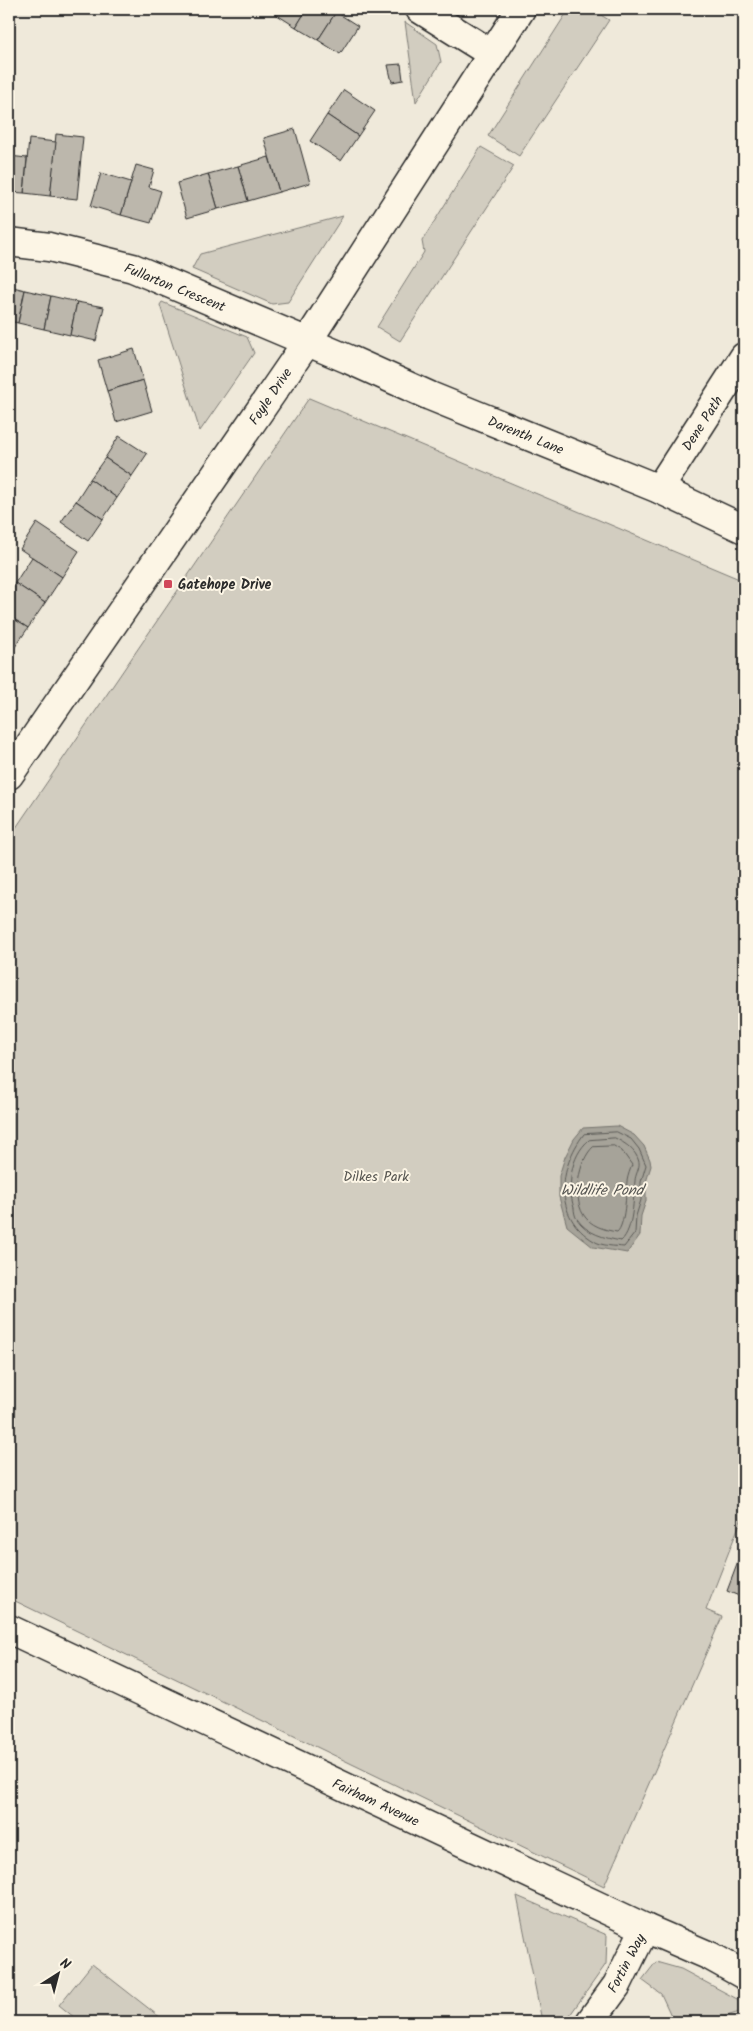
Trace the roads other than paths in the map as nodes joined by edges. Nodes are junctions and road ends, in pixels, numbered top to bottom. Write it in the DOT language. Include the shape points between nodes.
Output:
graph roads {
  1 [pos="420,9"];
  2 [pos="521,9"];
  3 [pos="492,54"];
  4 [pos="9,242"];
  5 [pos="308,342"];
  6 [pos="744,357"];
  7 [pos="659,489"];
  8 [pos="744,529"];
  9 [pos="10,770"];
  10 [pos="9,1629"];
  11 [pos="645,1928"];
  12 [pos="744,1975"];
  13 [pos="590,2022"];
  1 -- 3 [label="street"];
  2 -- 3 [label="street, Foyle Drive"];
  3 -- 5 [label="street, Foyle Drive"];
  4 -- 5 [label="street, Fullarton Crescent" via="49,247 133,268"];
  5 -- 7 [label="street, Darenth Lane" via="430,396"];
  5 -- 9 [label="street, Foyle Drive"];
  6 -- 7 [label="street, Dene Path"];
  7 -- 8 [label="street, Darenth Lane"];
  10 -- 11 [label="street, Fairham Avenue"];
  11 -- 12 [label="street, Fairham Avenue" via="710,1956"];
  11 -- 13 [label="street, Fortin Way" via="617,1985"];
}
